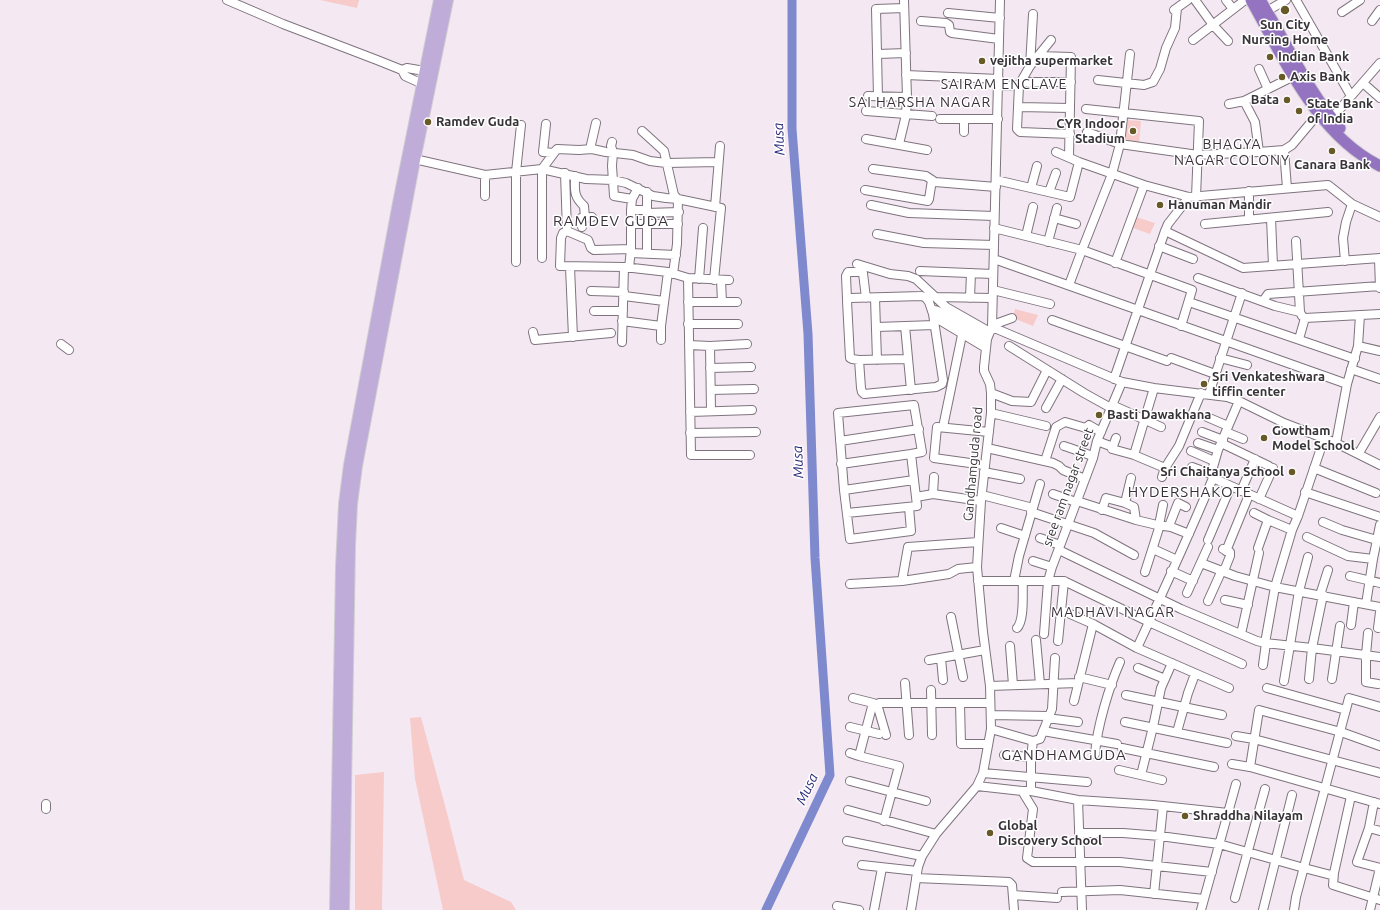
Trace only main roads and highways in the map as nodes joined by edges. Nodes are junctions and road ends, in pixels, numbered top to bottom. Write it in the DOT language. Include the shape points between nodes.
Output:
graph roads {
  1 [pos="439,0"];
  2 [pos="448,0"];
  3 [pos="1251,0"];
  4 [pos="1260,0"];
  5 [pos="429,72"];
  6 [pos="411,159"];
  7 [pos="1380,159"];
  8 [pos="1380,166"];
  9 [pos="335,910"];
  10 [pos="344,910"];
  1 -- 5 [label="main road"];
  2 -- 5 [label="main road"];
  3 -- 8 [label="highway" via="1318,114 1351,148"];
  4 -- 7 [label="highway" via="1301,73 1332,118 1352,141"];
  5 -- 6 [label="main road"];
  6 -- 9 [label="main road" via="349,465 344,504"];
  6 -- 10 [label="main road" via="352,504"];
}
